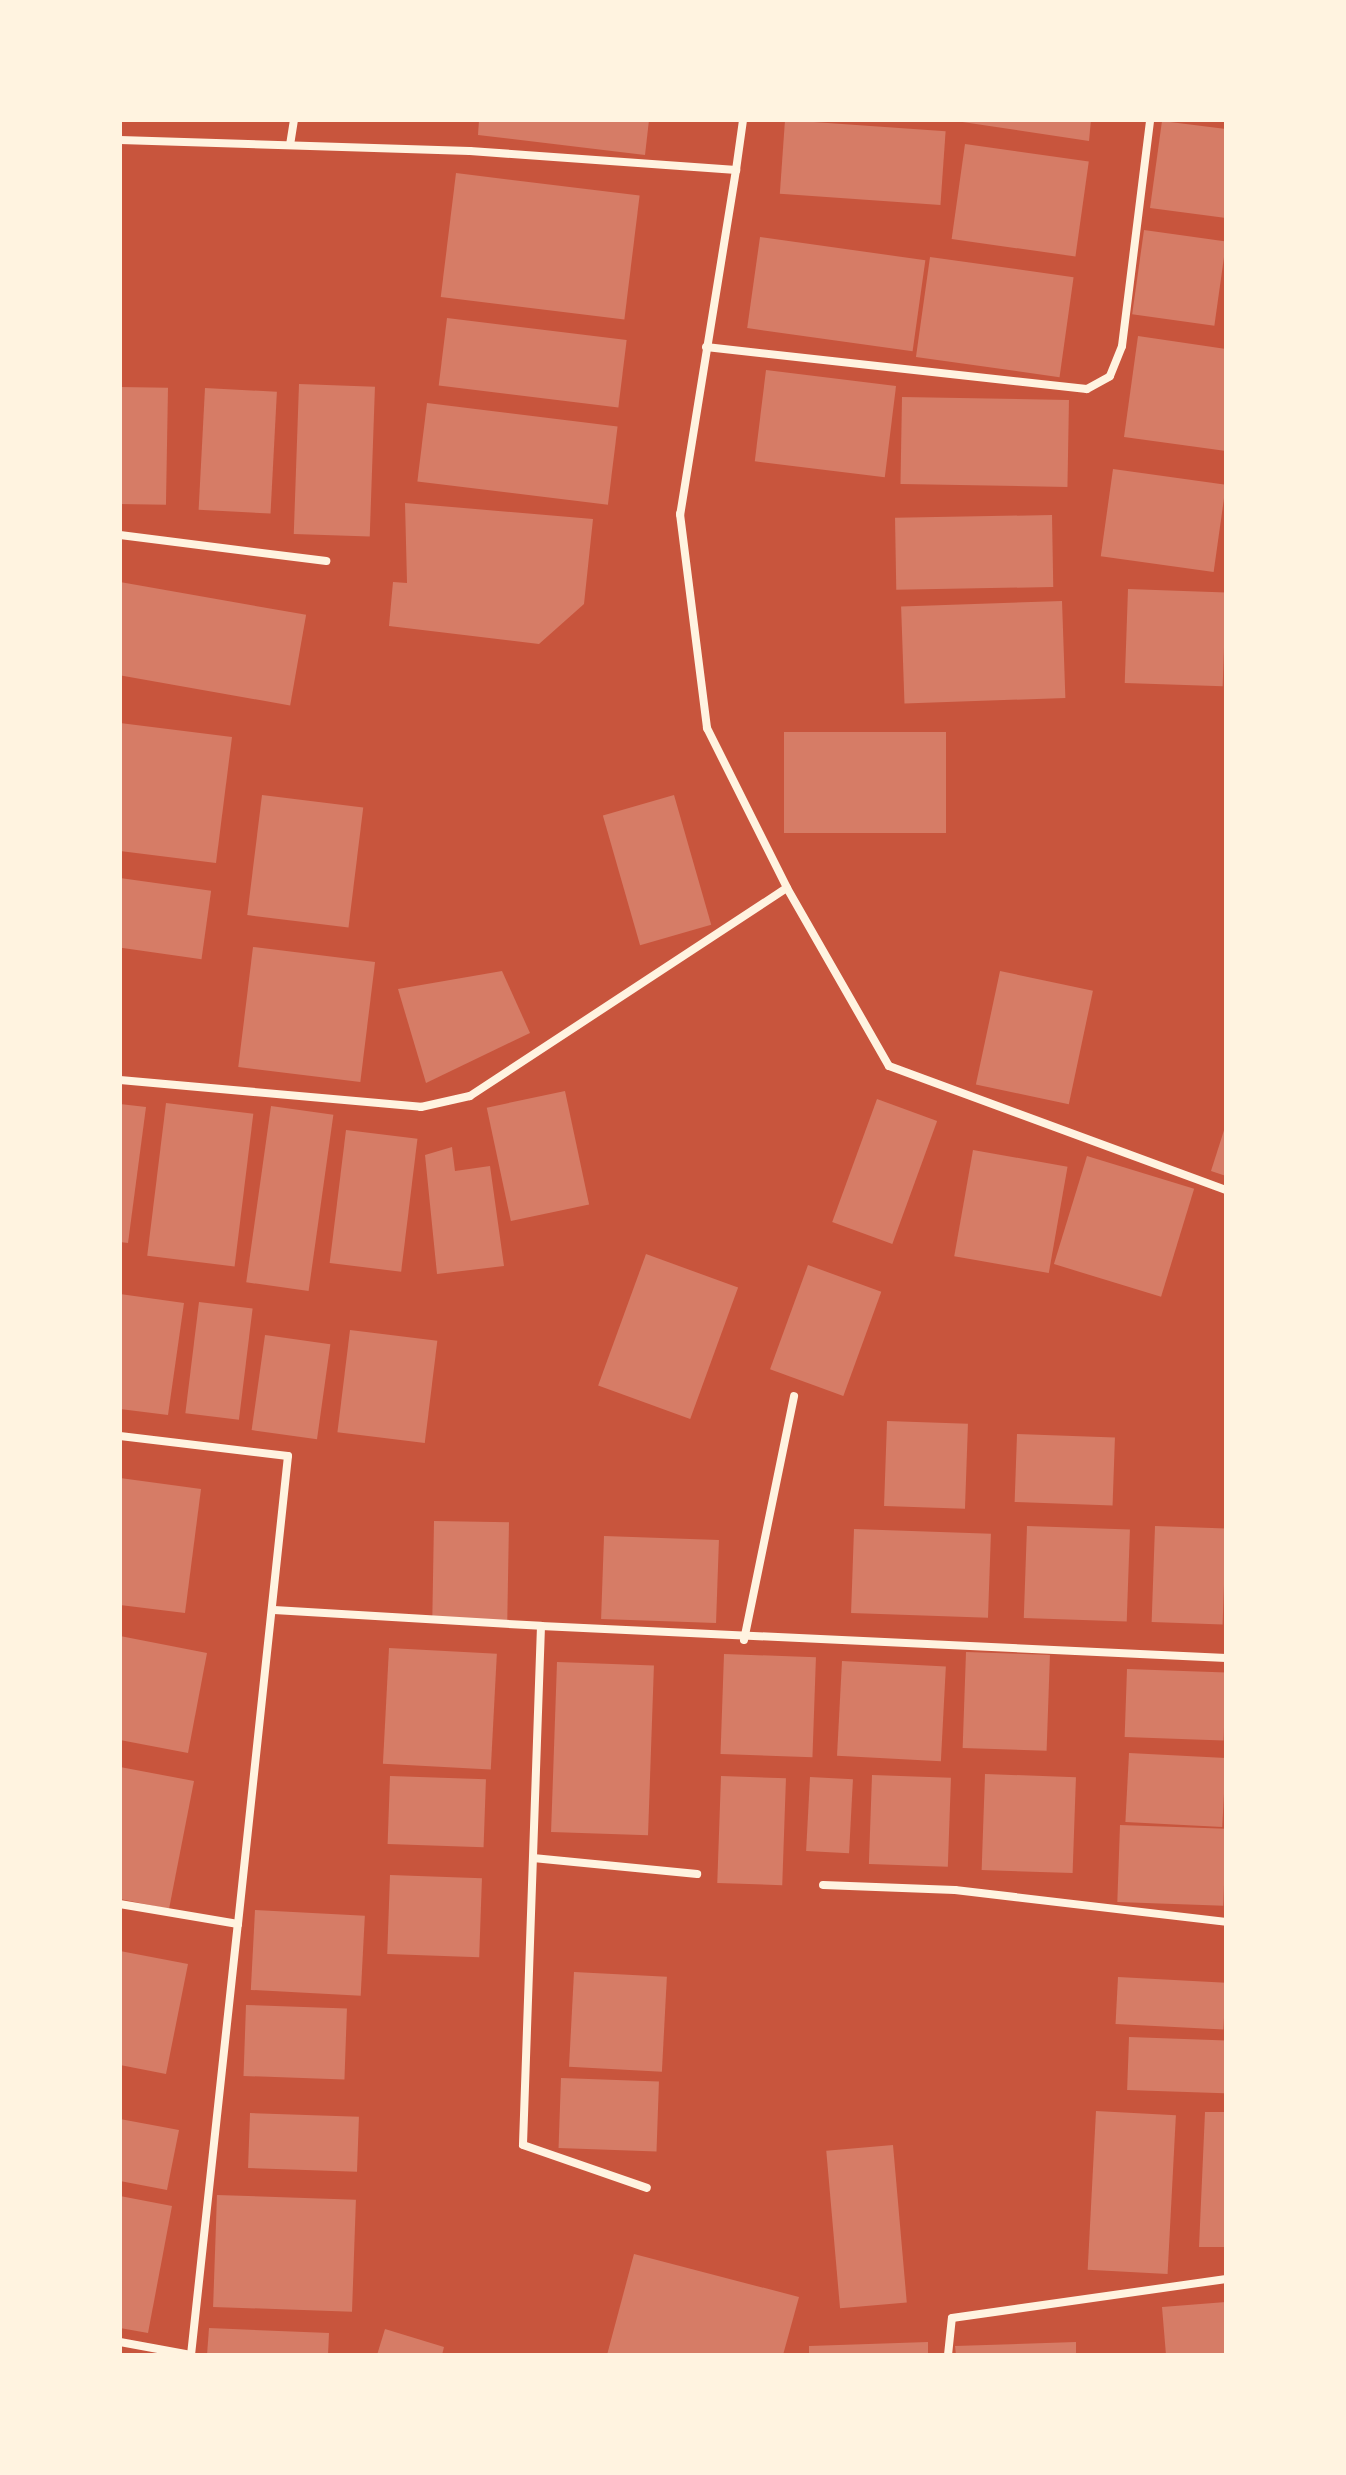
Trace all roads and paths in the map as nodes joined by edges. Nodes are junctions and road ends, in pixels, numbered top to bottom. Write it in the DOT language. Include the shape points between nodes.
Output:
graph roads {
  1 [pos="294,120"];
  2 [pos="743,120"];
  3 [pos="1150,120"];
  4 [pos="120,140"];
  5 [pos="290,145"];
  6 [pos="736,170"];
  7 [pos="706,347"];
  8 [pos="120,535"];
  9 [pos="326,561"];
  10 [pos="787,888"];
  11 [pos="120,1080"];
  12 [pos="1226,1190"];
  13 [pos="794,1396"];
  14 [pos="120,1436"];
  15 [pos="274,1610"];
  16 [pos="541,1626"];
  17 [pos="744,1640"];
  18 [pos="1226,1658"];
  19 [pos="533,1858"];
  20 [pos="697,1874"];
  21 [pos="823,1885"];
  22 [pos="120,1904"];
  23 [pos="1226,1922"];
  24 [pos="238,1924"];
  25 [pos="647,2188"];
  26 [pos="1226,2279"];
  27 [pos="120,2342"];
  28 [pos="948,2355"];
  1 -- 5 [label="street"];
  2 -- 6 [label="street"];
  3 -- 7 [label="street" via="1122,346 1110,376 1087,389"];
  4 -- 5 [label="street"];
  5 -- 6 [label="street"];
  6 -- 7 [label="street"];
  7 -- 10 [label="street" via="680,514 707,728"];
  8 -- 9 [label="street"];
  10 -- 11 [label="street" via="470,1096 421,1107"];
  10 -- 12 [label="street" via="889,1066"];
  13 -- 17 [label="street"];
  14 -- 15 [label="street" via="288,1456"];
  15 -- 16 [label="street"];
  15 -- 24 [label="street"];
  16 -- 17 [label="street"];
  16 -- 19 [label="street"];
  17 -- 18 [label="street"];
  19 -- 20 [label="street"];
  19 -- 25 [label="street" via="523,2145"];
  21 -- 23 [label="street" via="955,1890"];
  22 -- 24 [label="street"];
  24 -- 27 [label="street" via="191,2355"];
  26 -- 28 [label="street" via="952,2318"];
}
